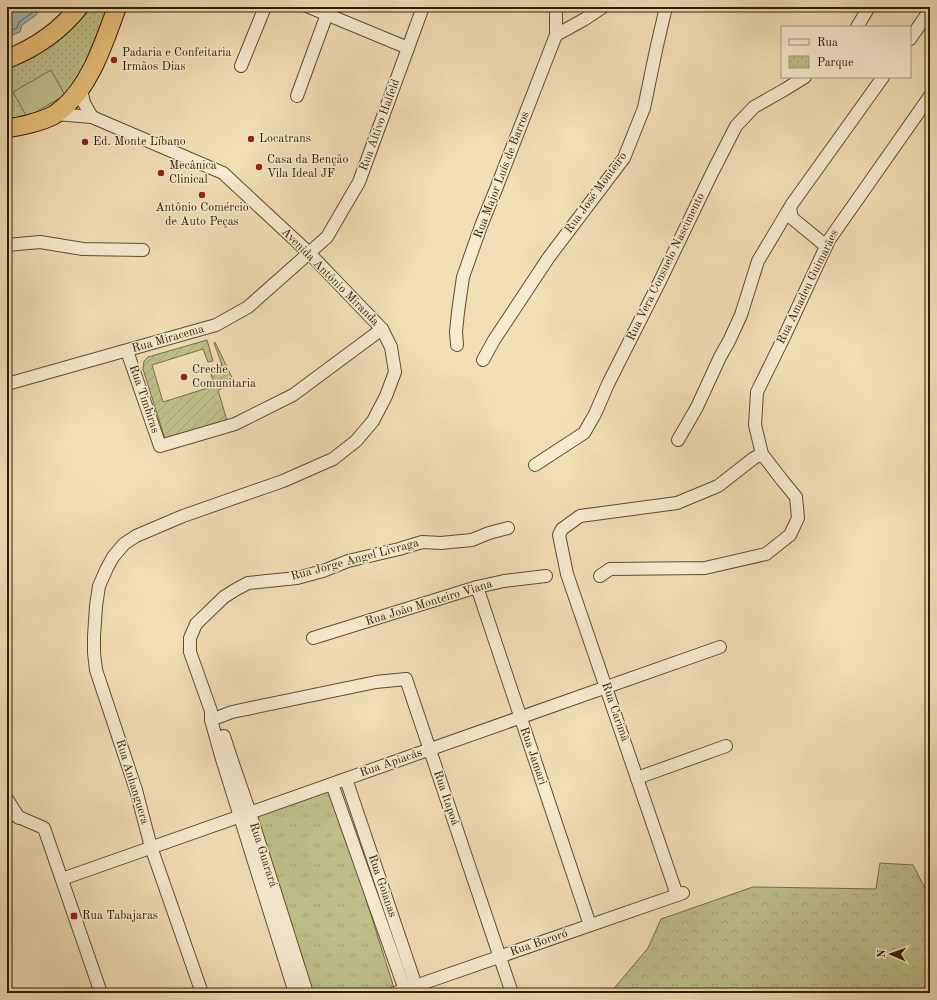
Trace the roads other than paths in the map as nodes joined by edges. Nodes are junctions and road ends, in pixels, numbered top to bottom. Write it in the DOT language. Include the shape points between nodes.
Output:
graph roads {
  1 [pos="79,7"];
  2 [pos="117,7"];
  3 [pos="266,7"];
  4 [pos="310,7"];
  5 [pos="423,7"];
  6 [pos="556,7"];
  7 [pos="603,7"];
  8 [pos="666,7"];
  9 [pos="869,7"];
  10 [pos="930,10"];
  11 [pos="327,14"];
  12 [pos="920,25"];
  13 [pos="858,26"];
  14 [pos="556,35"];
  15 [pos="911,38"];
  16 [pos="408,48"];
  17 [pos="7,59"];
  18 [pos="241,66"];
  19 [pos="803,78"];
  20 [pos="882,78"];
  21 [pos="81,89"];
  22 [pos="297,96"];
  23 [pos="930,96"];
  24 [pos="55,114"];
  25 [pos="92,117"];
  26 [pos="7,128"];
  27 [pos="790,208"];
  28 [pos="7,245"];
  29 [pos="826,246"];
  30 [pos="143,250"];
  31 [pos="309,254"];
  32 [pos="382,329"];
  33 [pos="457,345"];
  34 [pos="127,351"];
  35 [pos="483,360"];
  36 [pos="7,384"];
  37 [pos="678,440"];
  38 [pos="762,454"];
  39 [pos="535,465"];
  40 [pos="508,528"];
  41 [pos="106,568"];
  42 [pos="546,576"];
  43 [pos="600,576"];
  44 [pos="477,587"];
  45 [pos="313,638"];
  46 [pos="720,647"];
  47 [pos="190,652"];
  48 [pos="606,687"];
  49 [pos="213,716"];
  50 [pos="520,717"];
  51 [pos="726,746"];
  52 [pos="429,749"];
  53 [pos="637,778"];
  54 [pos="346,779"];
  55 [pos="332,784"];
  56 [pos="7,798"];
  57 [pos="7,812"];
  58 [pos="245,815"];
  59 [pos="19,818"];
  60 [pos="152,847"];
  61 [pos="62,879"];
  62 [pos="265,880"];
  63 [pos="680,894"];
  64 [pos="590,925"];
  65 [pos="500,957"];
  66 [pos="408,991"];
  67 [pos="101,993"];
  68 [pos="202,993"];
  69 [pos="295,993"];
  70 [pos="307,993"];
  71 [pos="512,993"];
  1 -- 17 [label="highway" via="46,39"];
  2 -- 21 [label="highway" via="92,70"];
  3 -- 18 [label="street"];
  4 -- 11 [label="street"];
  5 -- 16 [label="street, Rua Altivo Halfeld"];
  6 -- 14 [label="street, Rua Major Luís de Barros"];
  7 -- 14 [label="street"];
  8 -- 35 [label="street, Rua José Monteiro" via="644,108 624,158 549,257"];
  9 -- 13 [label="street"];
  10 -- 12 [label="street"];
  11 -- 16 [label="street"];
  11 -- 22 [label="street"];
  12 -- 15 [label="street"];
  14 -- 33 [label="street, Rua Major Luís de Barros" via="463,277 457,318"];
  16 -- 31 [label="street, Rua Altivo Halfeld" via="359,182 327,237"];
  19 -- 39 [label="street, Rua Vera Consuelo Nascimento" via="754,108 736,126 584,433"];
  20 -- 27 [label="street"];
  21 -- 24 [label="highway"];
  21 -- 25 [label="street" via="84,104"];
  23 -- 29 [label="street, Rua Amadeu Guimarães"];
  24 -- 25 [label="street, Avenida Antônio Miranda"];
  24 -- 26 [label="highway" via="35,122"];
  25 -- 31 [label="street, Avenida Antônio Miranda" via="223,173"];
  27 -- 29 [label="street" via="792,218"];
  27 -- 37 [label="street" via="758,261 741,315 697,407"];
  28 -- 30 [label="street" via="40,242 82,249"];
  29 -- 38 [label="street, Rua Amadeu Guimarães" via="757,392 755,425"];
  31 -- 32 [label="street, Avenida Antônio Miranda"];
  31 -- 34 [label="street, Rua Miracema" via="248,307 216,325"];
  32 -- 34 [label="street, Rua Timbiras" via="293,395 235,424 160,446"];
  32 -- 41 [label="street, Avenida Antônio Miranda" via="391,347 395,372 373,421 356,441 333,459 283,481 183,516 136,536 124,544"];
  34 -- 36 [label="street, Rua Miracema"];
  38 -- 43 [label="street, Rua Amadeu Guimarães" via="796,497 798,518 790,535 766,554 705,568 610,569"];
  38 -- 48 [label="street, Rua Carimã" via="718,486 677,503 580,516 562,529 559,535 567,574"];
  40 -- 47 [label="street, Rua Jorge Angel Livraga" via="472,540 422,542 348,561 297,578 248,583 224,597 196,624 190,638"];
  41 -- 60 [label="street, Rua Anhanguera" via="96,606 96,670"];
  42 -- 44 [label="street, Rua João Monteiro Viana"];
  44 -- 45 [label="street, Rua João Monteiro Viana"];
  44 -- 50 [label="street, Rua Jamari"];
  46 -- 48 [label="street, Rua Apiacás"];
  47 -- 49 [label="street, Rua Guarará"];
  48 -- 50 [label="street, Rua Apiacás"];
  48 -- 53 [label="street, Rua Carimã"];
  49 -- 52 [label="street, Rua Itapoá" via="376,682 406,679"];
  49 -- 58 [label="street, Rua Guarará" via="231,758"];
  50 -- 52 [label="street, Rua Apiacás"];
  50 -- 64 [label="street, Rua Jamari"];
  51 -- 53 [label="street"];
  52 -- 54 [label="street, Rua Apiacás"];
  52 -- 65 [label="street, Rua Itapoá"];
  53 -- 63 [label="street, Rua Carimã"];
  54 -- 55 [label="street, Rua Apiacás"];
  54 -- 66 [label="street, Rua Goianas"];
  55 -- 58 [label="street, Rua Apiacás"];
  55 -- 66 [label="street, Rua Goianas"];
  56 -- 59 [label="street"];
  57 -- 59 [label="street"];
  58 -- 60 [label="street, Rua Apiacás"];
  58 -- 62 [label="street, Rua Guarará"];
  59 -- 61 [label="street" via="44,828"];
  60 -- 61 [label="street, Rua Apiacás"];
  60 -- 68 [label="street, Rua Anhanguera"];
  61 -- 67 [label="street"];
  62 -- 69 [label="street, Rua Guarará"];
  62 -- 70 [label="street, Rua Guarará"];
  63 -- 64 [label="street, Rua Bororó"];
  64 -- 65 [label="street, Rua Bororó"];
  65 -- 66 [label="street, Rua Bororó"];
  65 -- 71 [label="street, Rua Itapoá"];
}
